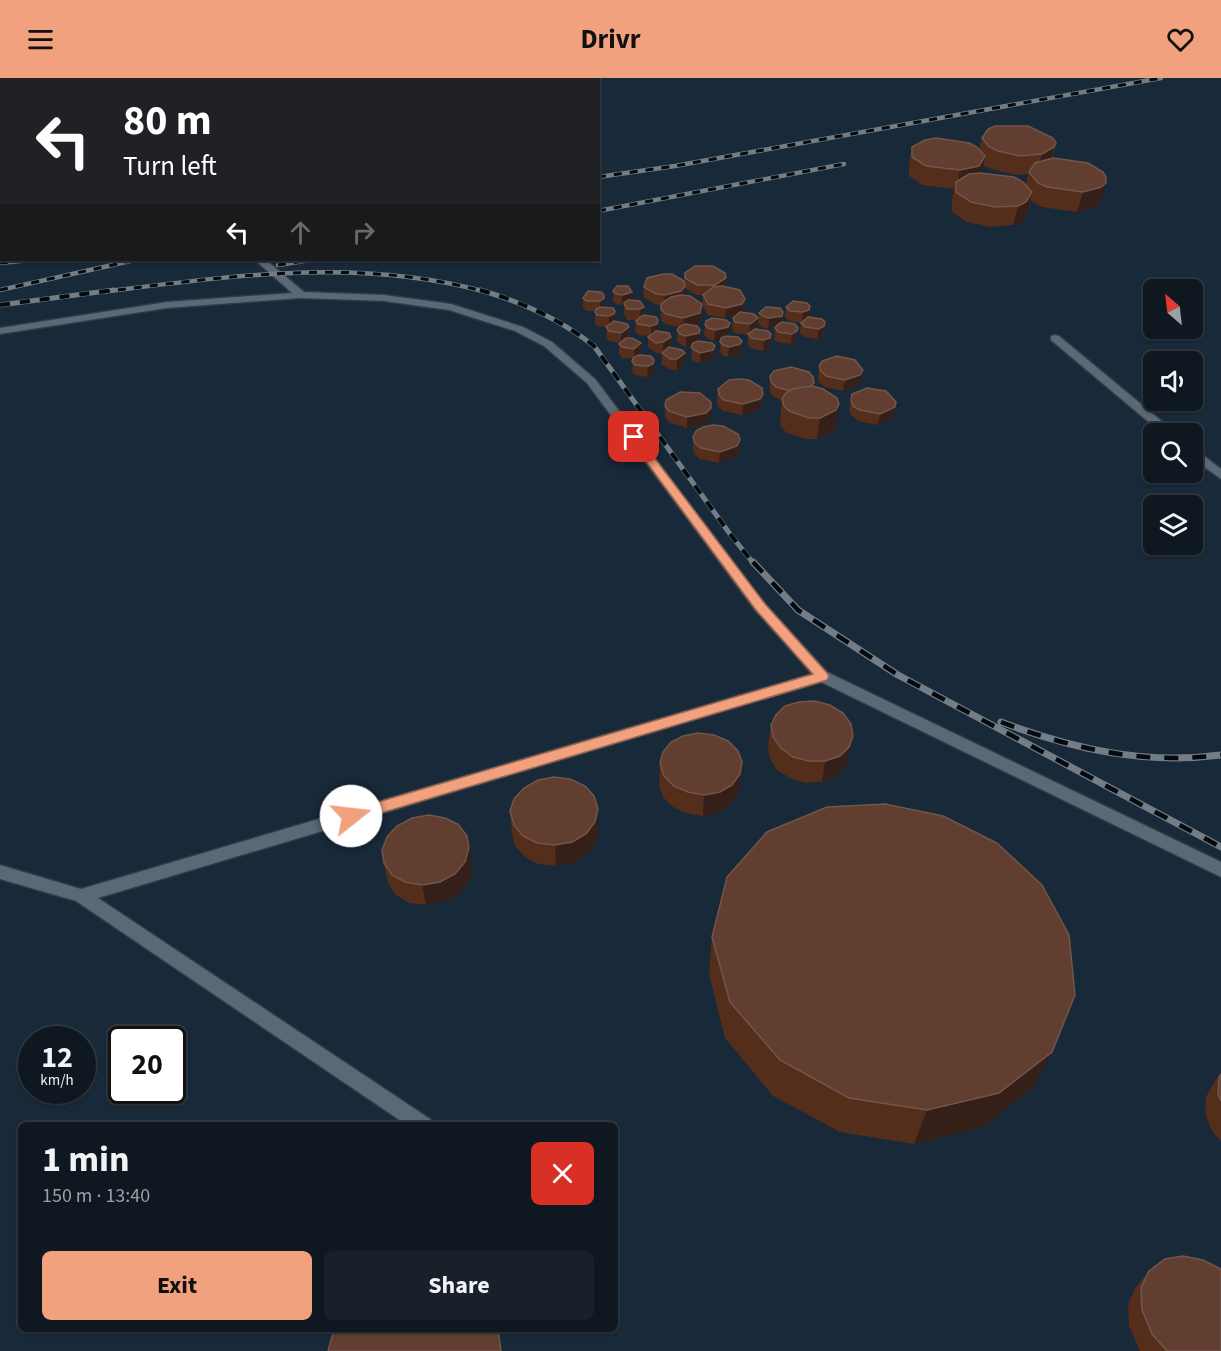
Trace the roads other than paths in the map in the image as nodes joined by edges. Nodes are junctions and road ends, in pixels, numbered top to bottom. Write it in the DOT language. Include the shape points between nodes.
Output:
graph roads {
  1 [pos="261,261"];
  2 [pos="300,295"];
  3 [pos="0,331"];
  4 [pos="1055,338"];
  5 [pos="1158,423"];
  6 [pos="1203,460"];
  7 [pos="1221,475"];
  8 [pos="822,676"];
  9 [pos="1221,870"];
  10 [pos="0,872"];
  11 [pos="81,896"];
  12 [pos="419,1122"];
  1 -- 2 [label="lane"];
  2 -- 3 [label="lane" via="167,305"];
  2 -- 8 [label="lane" via="384,298 451,307 519,329 548,344 591,381 760,607"];
  4 -- 5 [label="lane"];
  6 -- 7 [label="lane"];
  8 -- 9 [label="lane"];
  8 -- 11 [label="lane"];
  10 -- 11 [label="lane"];
  11 -- 12 [label="lane"];
}
